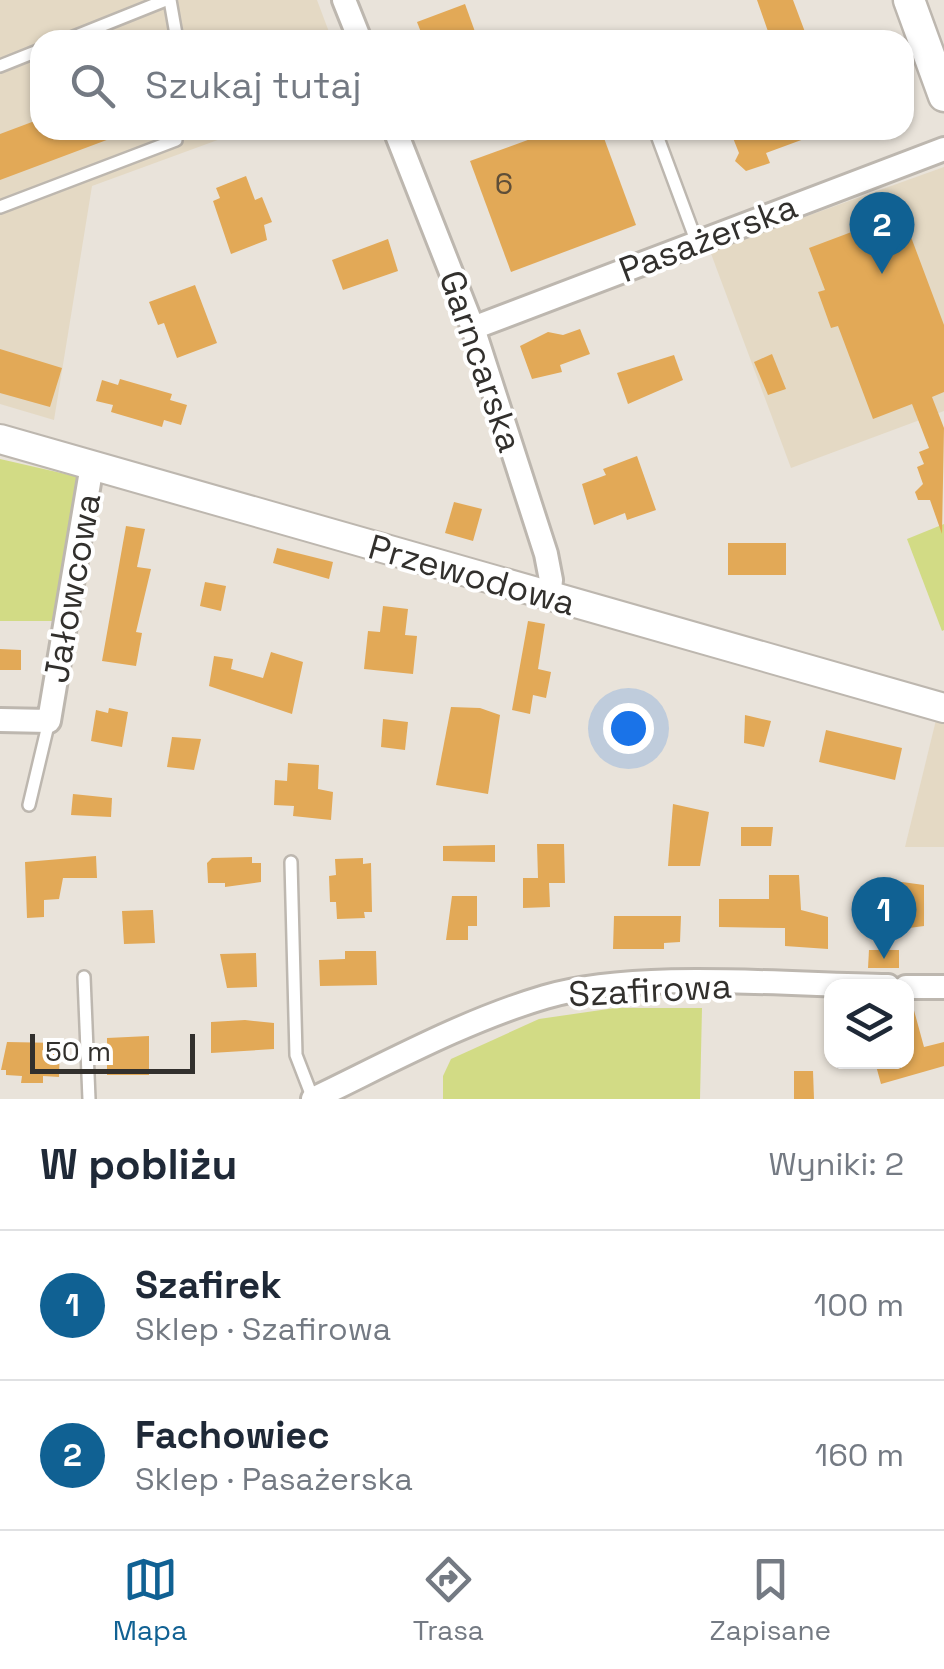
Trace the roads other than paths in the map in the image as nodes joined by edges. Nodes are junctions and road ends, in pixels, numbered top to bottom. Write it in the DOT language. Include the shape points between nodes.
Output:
graph roads {
  1 [pos="168,0"];
  2 [pos="344,0"];
  3 [pos="909,0"];
  4 [pos="92,30"];
  5 [pos="175,30"];
  6 [pos="356,30"];
  7 [pos="30,54"];
  8 [pos="0,66"];
  9 [pos="944,96"];
  10 [pos="164,140"];
  11 [pos="399,140"];
  12 [pos="659,140"];
  13 [pos="944,149"];
  14 [pos="0,207"];
  15 [pos="697,243"];
  16 [pos="473,328"];
  17 [pos="0,439"];
  18 [pos="92,466"];
  19 [pos="549,597"];
  20 [pos="944,708"];
  21 [pos="0,720"];
  22 [pos="49,721"];
  23 [pos="29,804"];
  24 [pos="291,862"];
  25 [pos="84,976"];
  26 [pos="824,985"];
  27 [pos="914,987"];
  28 [pos="944,987"];
  29 [pos="89,1099"];
  30 [pos="313,1099"];
  1 -- 4 [label="lane"];
  1 -- 5 [label="lane"];
  2 -- 6 [label="street"];
  3 -- 9 [label="main road"];
  7 -- 8 [label="lane"];
  10 -- 14 [label="lane"];
  11 -- 16 [label="street, Garncarska"];
  12 -- 15 [label="lane"];
  13 -- 15 [label="street, Pasażerska"];
  15 -- 16 [label="street, Pasażerska"];
  16 -- 19 [label="street, Garncarska" via="546,554"];
  17 -- 18 [label="street, Przewodowa"];
  18 -- 19 [label="street, Przewodowa"];
  18 -- 22 [label="street, Jałowcowa"];
  19 -- 20 [label="street, Przewodowa"];
  21 -- 22 [label="street, Jałowcowa"];
  22 -- 23 [label="lane"];
  24 -- 30 [label="lane" via="296,1055"];
  25 -- 29 [label="lane"];
  26 -- 30 [label="street, Szafirowa" via="634,984 548,996"];
  27 -- 28 [label="street"];
}
